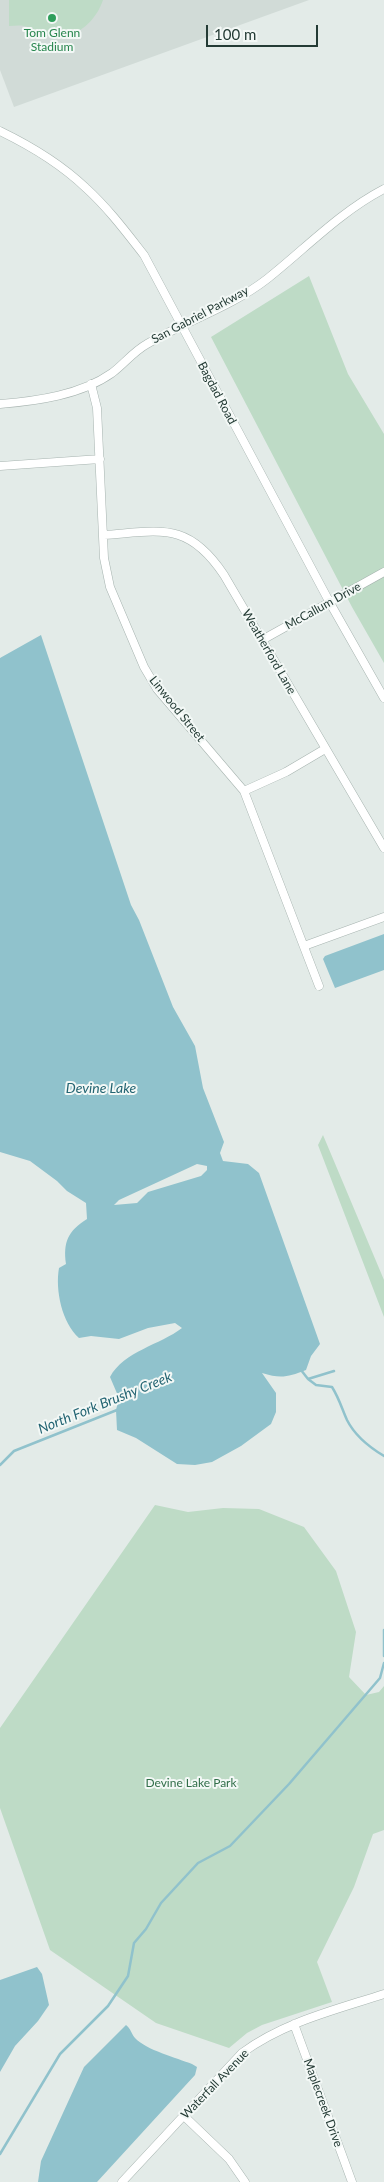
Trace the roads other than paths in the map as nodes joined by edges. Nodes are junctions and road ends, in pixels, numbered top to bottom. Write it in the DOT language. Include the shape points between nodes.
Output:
graph roads {
  1 [pos="0,131"];
  2 [pos="384,189"];
  3 [pos="182,326"];
  4 [pos="91,384"];
  5 [pos="0,404"];
  6 [pos="100,459"];
  7 [pos="0,466"];
  8 [pos="104,535"];
  9 [pos="384,572"];
  10 [pos="330,603"];
  11 [pos="262,640"];
  12 [pos="384,698"];
  13 [pos="325,749"];
  14 [pos="244,791"];
  15 [pos="384,848"];
  16 [pos="384,917"];
  17 [pos="304,946"];
  18 [pos="320,986"];
  19 [pos="384,1994"];
  20 [pos="294,2024"];
  21 [pos="184,2116"];
  22 [pos="122,2182"];
  23 [pos="245,2182"];
  24 [pos="352,2182"];
  1 -- 3 [label="street, Bagdad Road" via="59,166 86,187 144,255"];
  2 -- 3 [label="street, San Gabriel Parkway" via="339,217 265,280"];
  3 -- 4 [label="street, San Gabriel Parkway" via="145,344 111,373"];
  3 -- 10 [label="street, Bagdad Road"];
  4 -- 5 [label="street, San Gabriel Parkway" via="45,398"];
  4 -- 6 [label="street, Linwood Street" via="97,408"];
  6 -- 7 [label="street"];
  6 -- 8 [label="street, Linwood Street"];
  8 -- 11 [label="street, Weatherford Lane" via="162,532 182,536 200,545 224,575"];
  8 -- 14 [label="street, Linwood Street" via="107,578 144,667 157,688"];
  9 -- 10 [label="street, McCallum Drive"];
  10 -- 11 [label="street, McCallum Drive"];
  10 -- 12 [label="street, Bagdad Road"];
  11 -- 13 [label="street, Weatherford Lane"];
  13 -- 14 [label="street"];
  13 -- 15 [label="street, Weatherford Lane"];
  14 -- 17 [label="street, Linwood Street"];
  16 -- 17 [label="street"];
  17 -- 18 [label="street, Linwood Street"];
  19 -- 20 [label="street, Waterfall Avenue"];
  20 -- 21 [label="street, Waterfall Avenue" via="257,2042 242,2054"];
  20 -- 24 [label="street, Maplecreek Drive"];
  21 -- 22 [label="street, Waterfall Avenue"];
  21 -- 23 [label="street" via="229,2159"];
}
